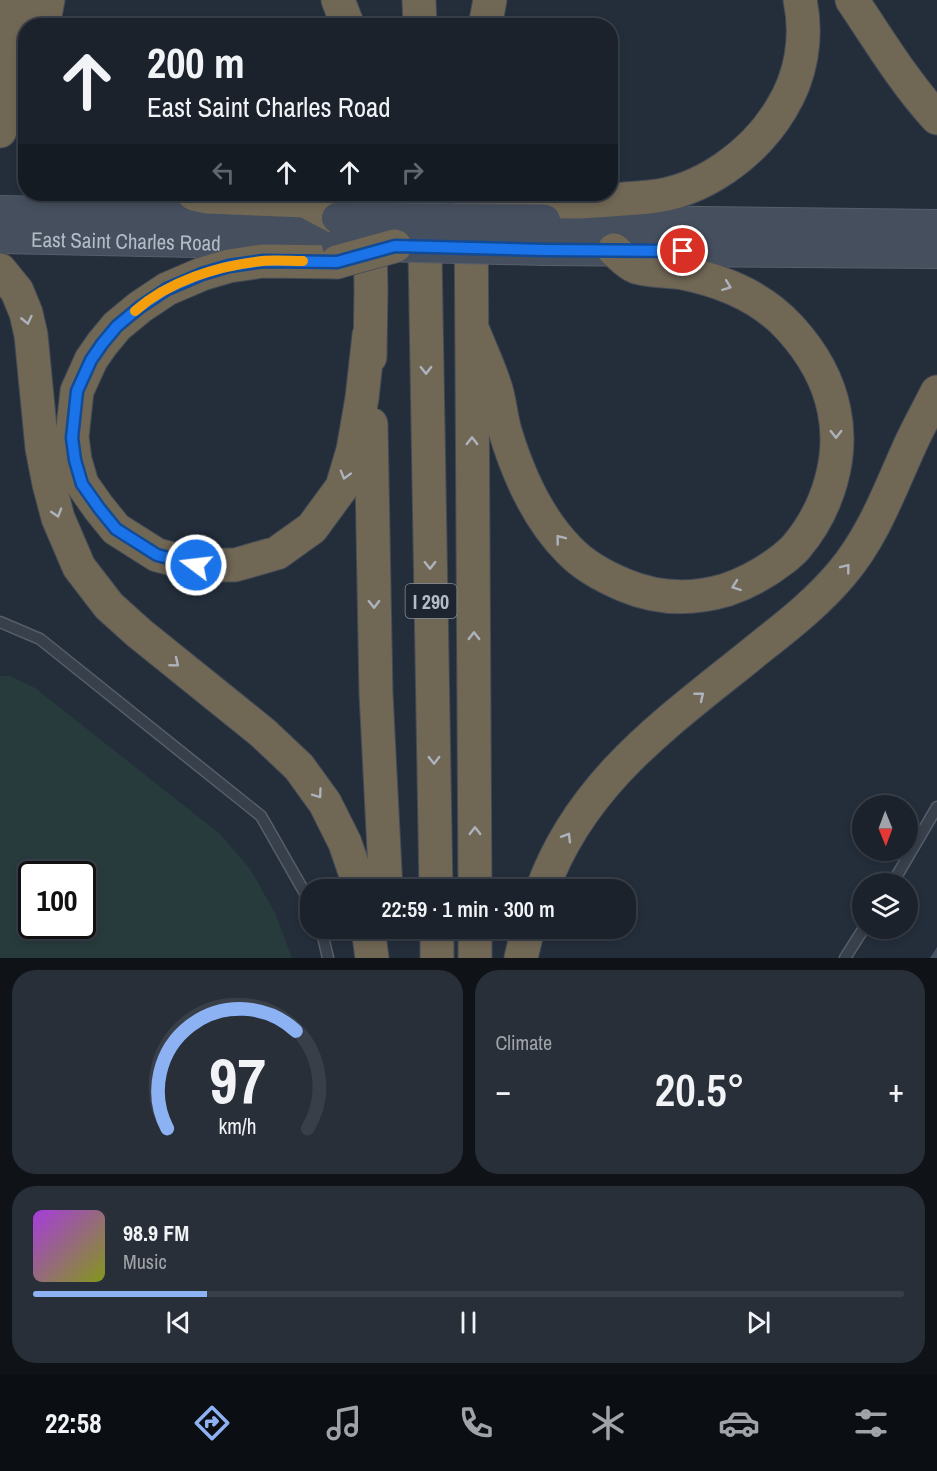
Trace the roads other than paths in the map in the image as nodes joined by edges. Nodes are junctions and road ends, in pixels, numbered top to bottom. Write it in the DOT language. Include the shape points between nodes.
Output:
graph roads {
  1 [pos="15,0"];
  2 [pos="48,0"];
  3 [pos="338,0"];
  4 [pos="361,0"];
  5 [pos="419,0"];
  6 [pos="469,0"];
  7 [pos="490,0"];
  8 [pos="800,0"];
  9 [pos="852,0"];
  10 [pos="45,18"];
  11 [pos="345,18"];
  12 [pos="362,18"];
  13 [pos="420,18"];
  14 [pos="469,18"];
  15 [pos="487,18"];
  16 [pos="937,118"];
  17 [pos="0,131"];
  18 [pos="305,201"];
  19 [pos="369,201"];
  20 [pos="424,201"];
  21 [pos="471,201"];
  22 [pos="0,212"];
  23 [pos="545,212"];
  24 [pos="490,219"];
  25 [pos="937,225"];
  26 [pos="0,238"];
  27 [pos="337,241"];
  28 [pos="395,246"];
  29 [pos="614,250"];
  30 [pos="937,253"];
  31 [pos="0,270"];
  32 [pos="471,328"];
  33 [pos="369,335"];
  34 [pos="937,392"];
  35 [pos="0,622"];
  36 [pos="937,807"];
  37 [pos="898,873"];
  38 [pos="357,879"];
  39 [pos="385,879"];
  40 [pos="436,879"];
  41 [pos="475,879"];
  42 [pos="547,879"];
  43 [pos="300,884"];
  44 [pos="324,939"];
  45 [pos="369,939"];
  46 [pos="388,939"];
  47 [pos="437,939"];
  48 [pos="475,939"];
  49 [pos="525,939"];
  50 [pos="857,939"];
  51 [pos="328,958"];
  52 [pos="372,958"];
  53 [pos="389,958"];
  54 [pos="438,958"];
  55 [pos="475,958"];
  56 [pos="521,958"];
  57 [pos="845,958"];
  1 -- 17 [label="highway" via="7,103"];
  2 -- 10 [label="highway"];
  3 -- 11 [label="highway"];
  4 -- 12 [label="highway"];
  5 -- 13 [label="highway"];
  6 -- 14 [label="highway"];
  7 -- 15 [label="highway"];
  8 -- 23 [label="highway" via="803,44 795,81 776,119 749,150 713,175 672,192"];
  9 -- 16 [label="highway" via="902,76"];
  18 -- 27 [label="highway"];
  19 -- 33 [label="highway"];
  20 -- 40 [label="highway, I 290, one-way"];
  21 -- 32 [label="highway, I 290"];
  22 -- 27 [label="main road, East Saint Charles Road"];
  23 -- 24 [label="highway"];
  23 -- 25 [label="main road"];
  24 -- 27 [label="main road, East Saint Charles Road, bridge"];
  26 -- 27 [label="main road, East Saint Charles Road"];
  27 -- 28 [label="highway, bridge"];
  33 -- 27 [label="highway, one-way" via="361,409 342,487 312,528 277,553 235,565 196,565 157,555 116,529 82,484 72,438 77,391 91,360 117,326 167,289 202,274"];
  28 -- 29 [label="main road, bridge"];
  29 -- 30 [label="main road"];
  29 -- 32 [label="highway, one-way" via="636,267 717,282 755,299 772,310 798,337 825,381 836,428 834,470 827,494 796,548 753,580 702,596 657,595 607,578 569,551 529,492 505,430 496,389"];
  31 -- 38 [label="highway, one-way" via="17,291 26,313 49,484 58,518 79,567 109,606 138,633 263,733 298,767 325,803"];
  41 -- 32 [label="highway, I 290, one-way"];
  33 -- 39 [label="highway, one-way" via="376,694"];
  42 -- 34 [label="highway, one-way" via="581,814 634,751 796,618 842,573 878,519"];
  35 -- 43 [label="lane" via="40,639 261,816"];
  36 -- 37 [label="lane"];
  44 -- 51 [label="lane"];
  45 -- 52 [label="highway"];
  46 -- 53 [label="highway"];
  47 -- 54 [label="highway"];
  48 -- 55 [label="highway"];
  49 -- 56 [label="highway"];
  50 -- 57 [label="lane"];
}
